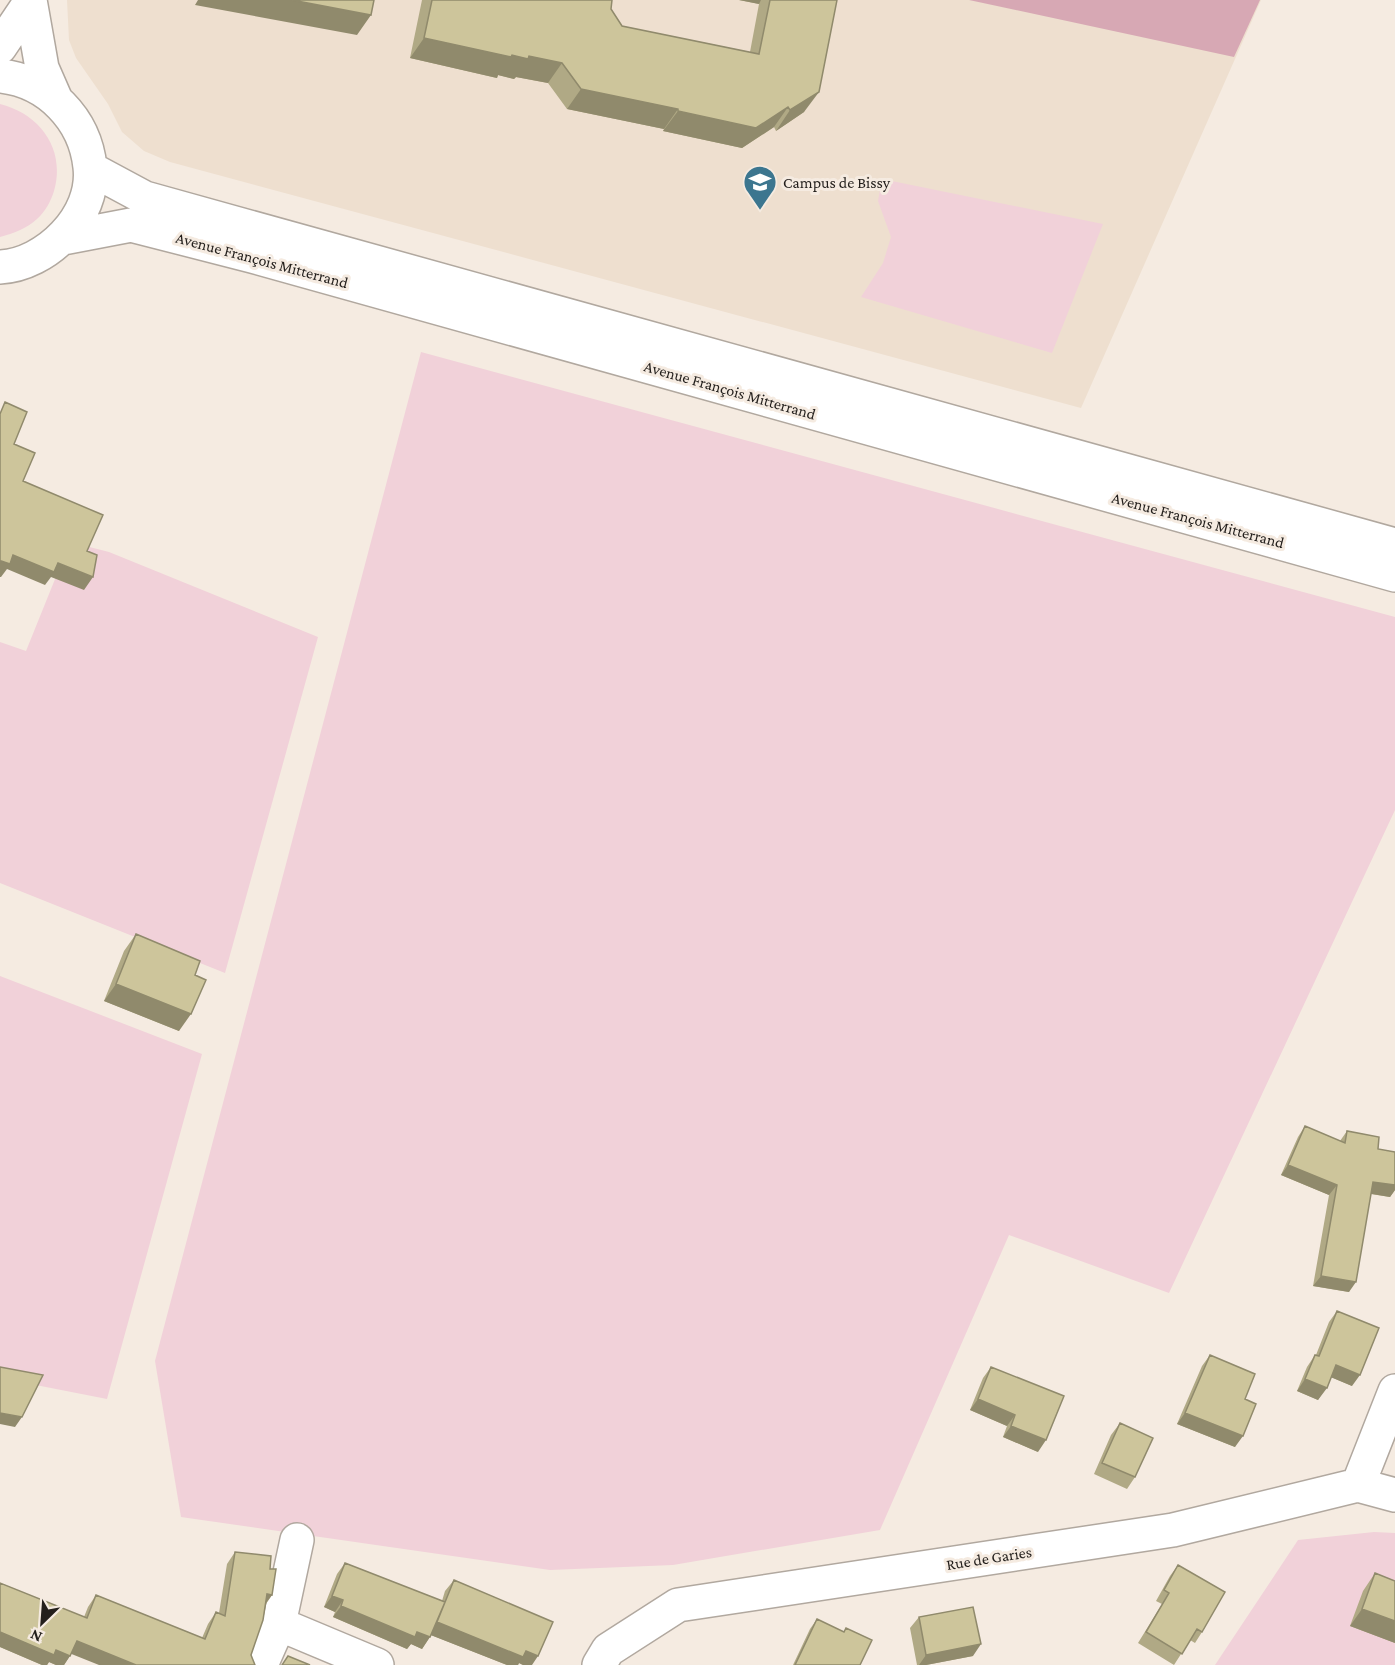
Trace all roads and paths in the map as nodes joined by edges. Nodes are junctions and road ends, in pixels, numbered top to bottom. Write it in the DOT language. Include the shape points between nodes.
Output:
graph roads {
  1 [pos="30,2"];
  2 [pos="0,47"];
  3 [pos="0,76"];
  4 [pos="56,100"];
  5 [pos="91,169"];
  6 [pos="63,238"];
  7 [pos="0,267"];
  8 [pos="1395,545"];
  9 [pos="1395,575"];
  10 [pos="1395,1391"];
  11 [pos="1358,1485"];
  12 [pos="1395,1495"];
  13 [pos="297,1540"];
  14 [pos="279,1624"];
  15 [pos="261,1665"];
  16 [pos="377,1665"];
  17 [pos="598,1665"];
  1 -- 2 [label="main road"];
  1 -- 4 [label="main road" via="42,68"];
  3 -- 4 [label="main road" via="38,87"];
  4 -- 5 [label="main road" via="71,117 85,145"];
  5 -- 6 [label="main road" via="78,217"];
  5 -- 8 [label="main road, Avenue François Mitterrand" via="145,198"];
  6 -- 7 [label="main road" via="40,256 12,267"];
  6 -- 9 [label="main road, Avenue François Mitterrand" via="131,225"];
  10 -- 11 [label="main road"];
  11 -- 12 [label="main road, Rue de Garies"];
  11 -- 17 [label="main road, Rue de Garies" via="1173,1530 678,1605 608,1650"];
  13 -- 14 [label="main road"];
  14 -- 15 [label="main road"];
  14 -- 16 [label="main road"];
}
